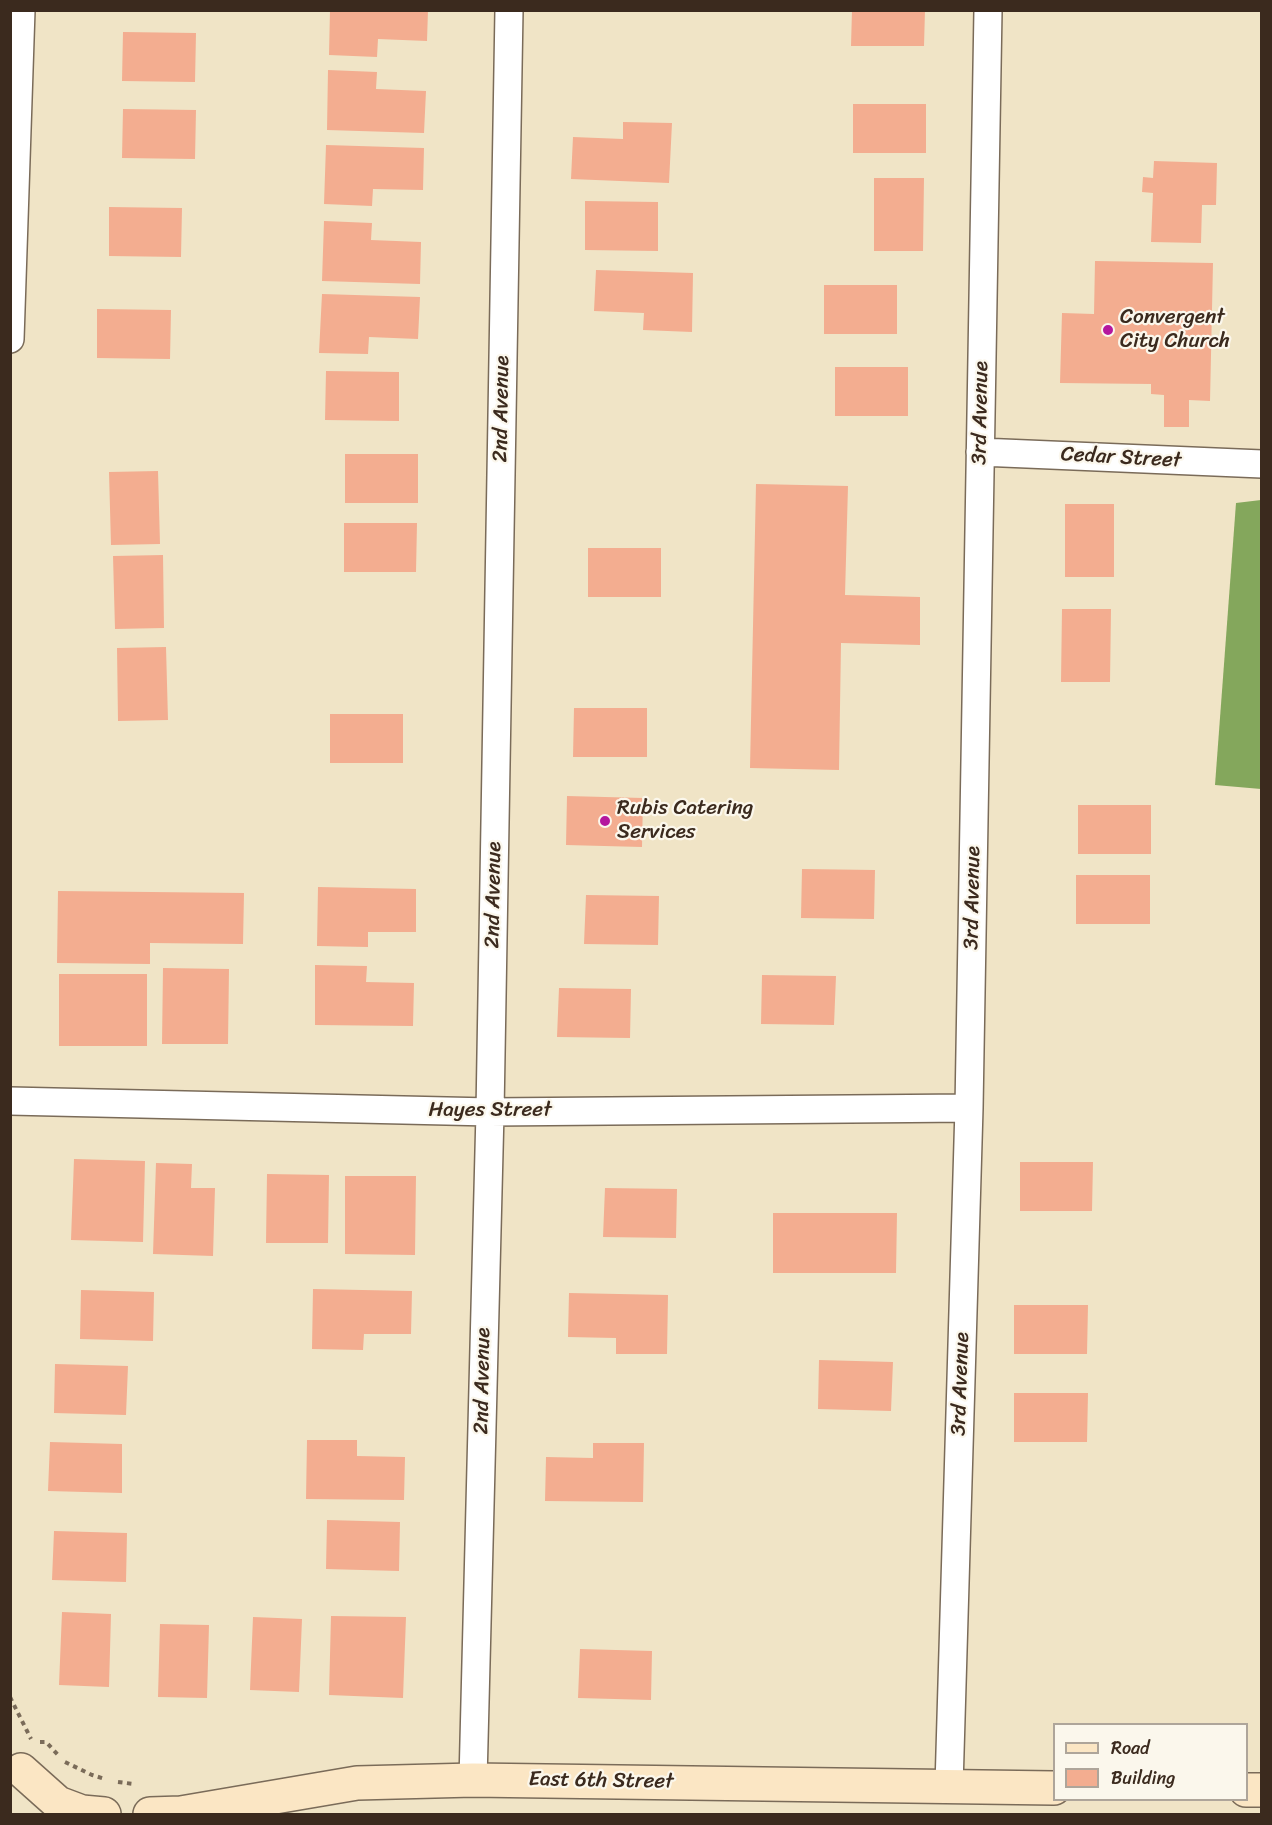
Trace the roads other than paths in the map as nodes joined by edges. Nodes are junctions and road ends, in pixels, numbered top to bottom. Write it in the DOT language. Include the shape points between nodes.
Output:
graph roads {
  1 [pos="21,10"];
  2 [pos="509,10"];
  3 [pos="988,10"];
  4 [pos="10,339"];
  5 [pos="980,452"];
  6 [pos="1262,464"];
  7 [pos="10,1101"];
  8 [pos="969,1108"];
  9 [pos="490,1112"];
  10 [pos="16,1764"];
  11 [pos="473,1780"];
  12 [pos="949,1786"];
  13 [pos="1053,1788"];
  14 [pos="36,1815"];
  15 [pos="104,1815"];
  16 [pos="150,1815"];
  1 -- 4 [label="street"];
  2 -- 9 [label="street, 2nd Avenue"];
  3 -- 5 [label="street, 3rd Avenue"];
  5 -- 6 [label="street, Cedar Street"];
  5 -- 8 [label="street, 3rd Avenue"];
  7 -- 9 [label="street, Hayes Street"];
  8 -- 9 [label="street, Hayes Street"];
  8 -- 12 [label="street, 3rd Avenue"];
  9 -- 11 [label="street, 2nd Avenue"];
  10 -- 14 [label="street" via="32,1793"];
  10 -- 15 [label="street" via="58,1803"];
  11 -- 12 [label="street, East 6th Street"];
  11 -- 16 [label="street, East 6th Street" via="357,1784"];
  12 -- 13 [label="street, East 6th Street"];
}
